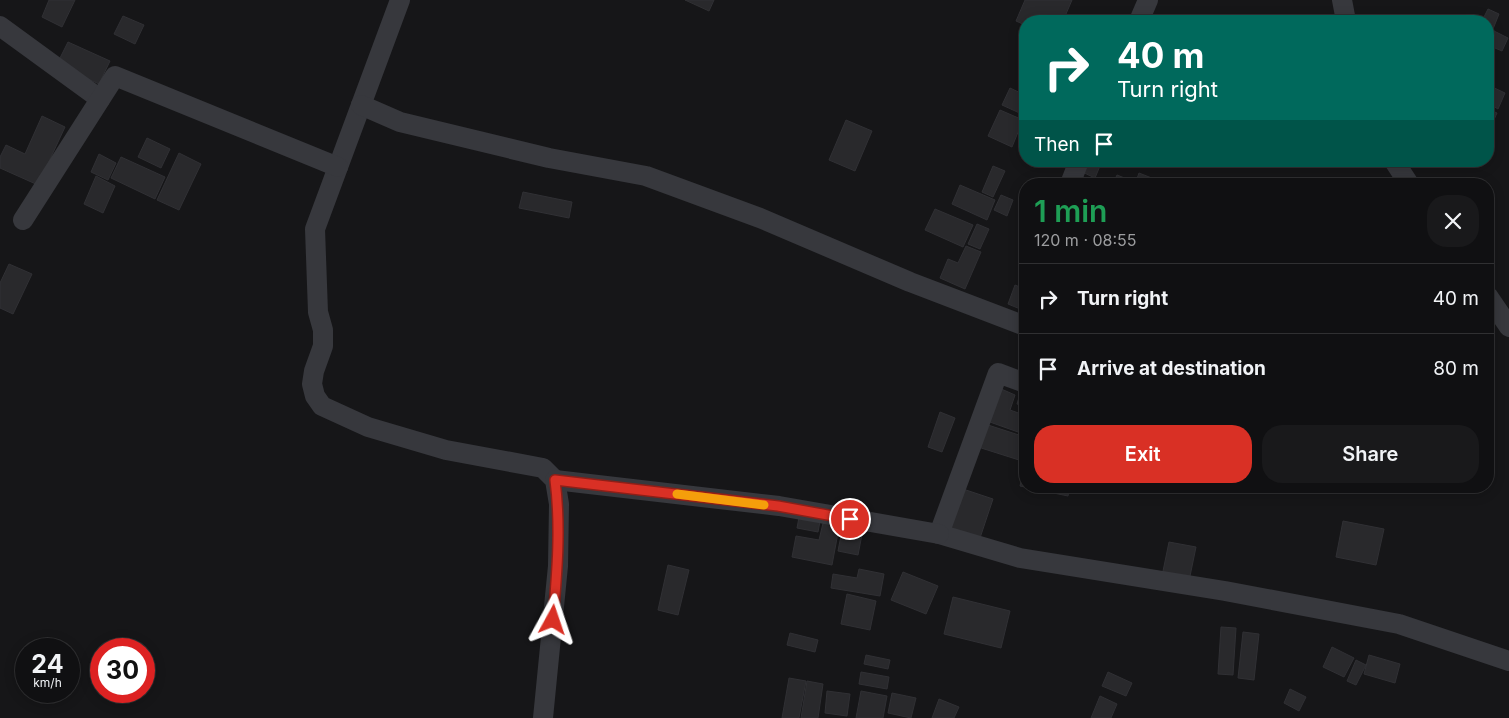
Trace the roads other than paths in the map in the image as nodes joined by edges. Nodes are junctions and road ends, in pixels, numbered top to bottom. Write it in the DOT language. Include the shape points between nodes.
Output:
graph roads {
  1 [pos="400,0"];
  2 [pos="1148,0"];
  3 [pos="1342,0"];
  4 [pos="1142,15"];
  5 [pos="1345,15"];
  6 [pos="0,26"];
  7 [pos="100,99"];
  8 [pos="361,104"];
  9 [pos="338,167"];
  10 [pos="1398,167"];
  11 [pos="1405,178"];
  12 [pos="23,220"];
  13 [pos="1494,305"];
  14 [pos="1019,324"];
  15 [pos="1509,327"];
  16 [pos="1019,382"];
  17 [pos="555,480"];
  18 [pos="939,534"];
  19 [pos="1509,661"];
  20 [pos="543,718"];
  1 -- 8 [label="street"];
  2 -- 4 [label="street"];
  3 -- 5 [label="street"];
  6 -- 7 [label="street"];
  7 -- 9 [label="street" via="115,76"];
  7 -- 12 [label="street"];
  8 -- 9 [label="street"];
  8 -- 14 [label="street" via="400,122 549,158 646,176 760,218 910,282"];
  9 -- 17 [label="street" via="315,229 318,312 323,330 323,346 312,384 315,396 322,406 352,421 446,450 543,468"];
  10 -- 11 [label="street"];
  13 -- 15 [label="street"];
  16 -- 18 [label="street" via="998,373"];
  17 -- 18 [label="street" via="778,506"];
  17 -- 20 [label="street" via="559,504 558,566"];
  18 -- 19 [label="street" via="1020,558 1225,591 1399,624"];
}
